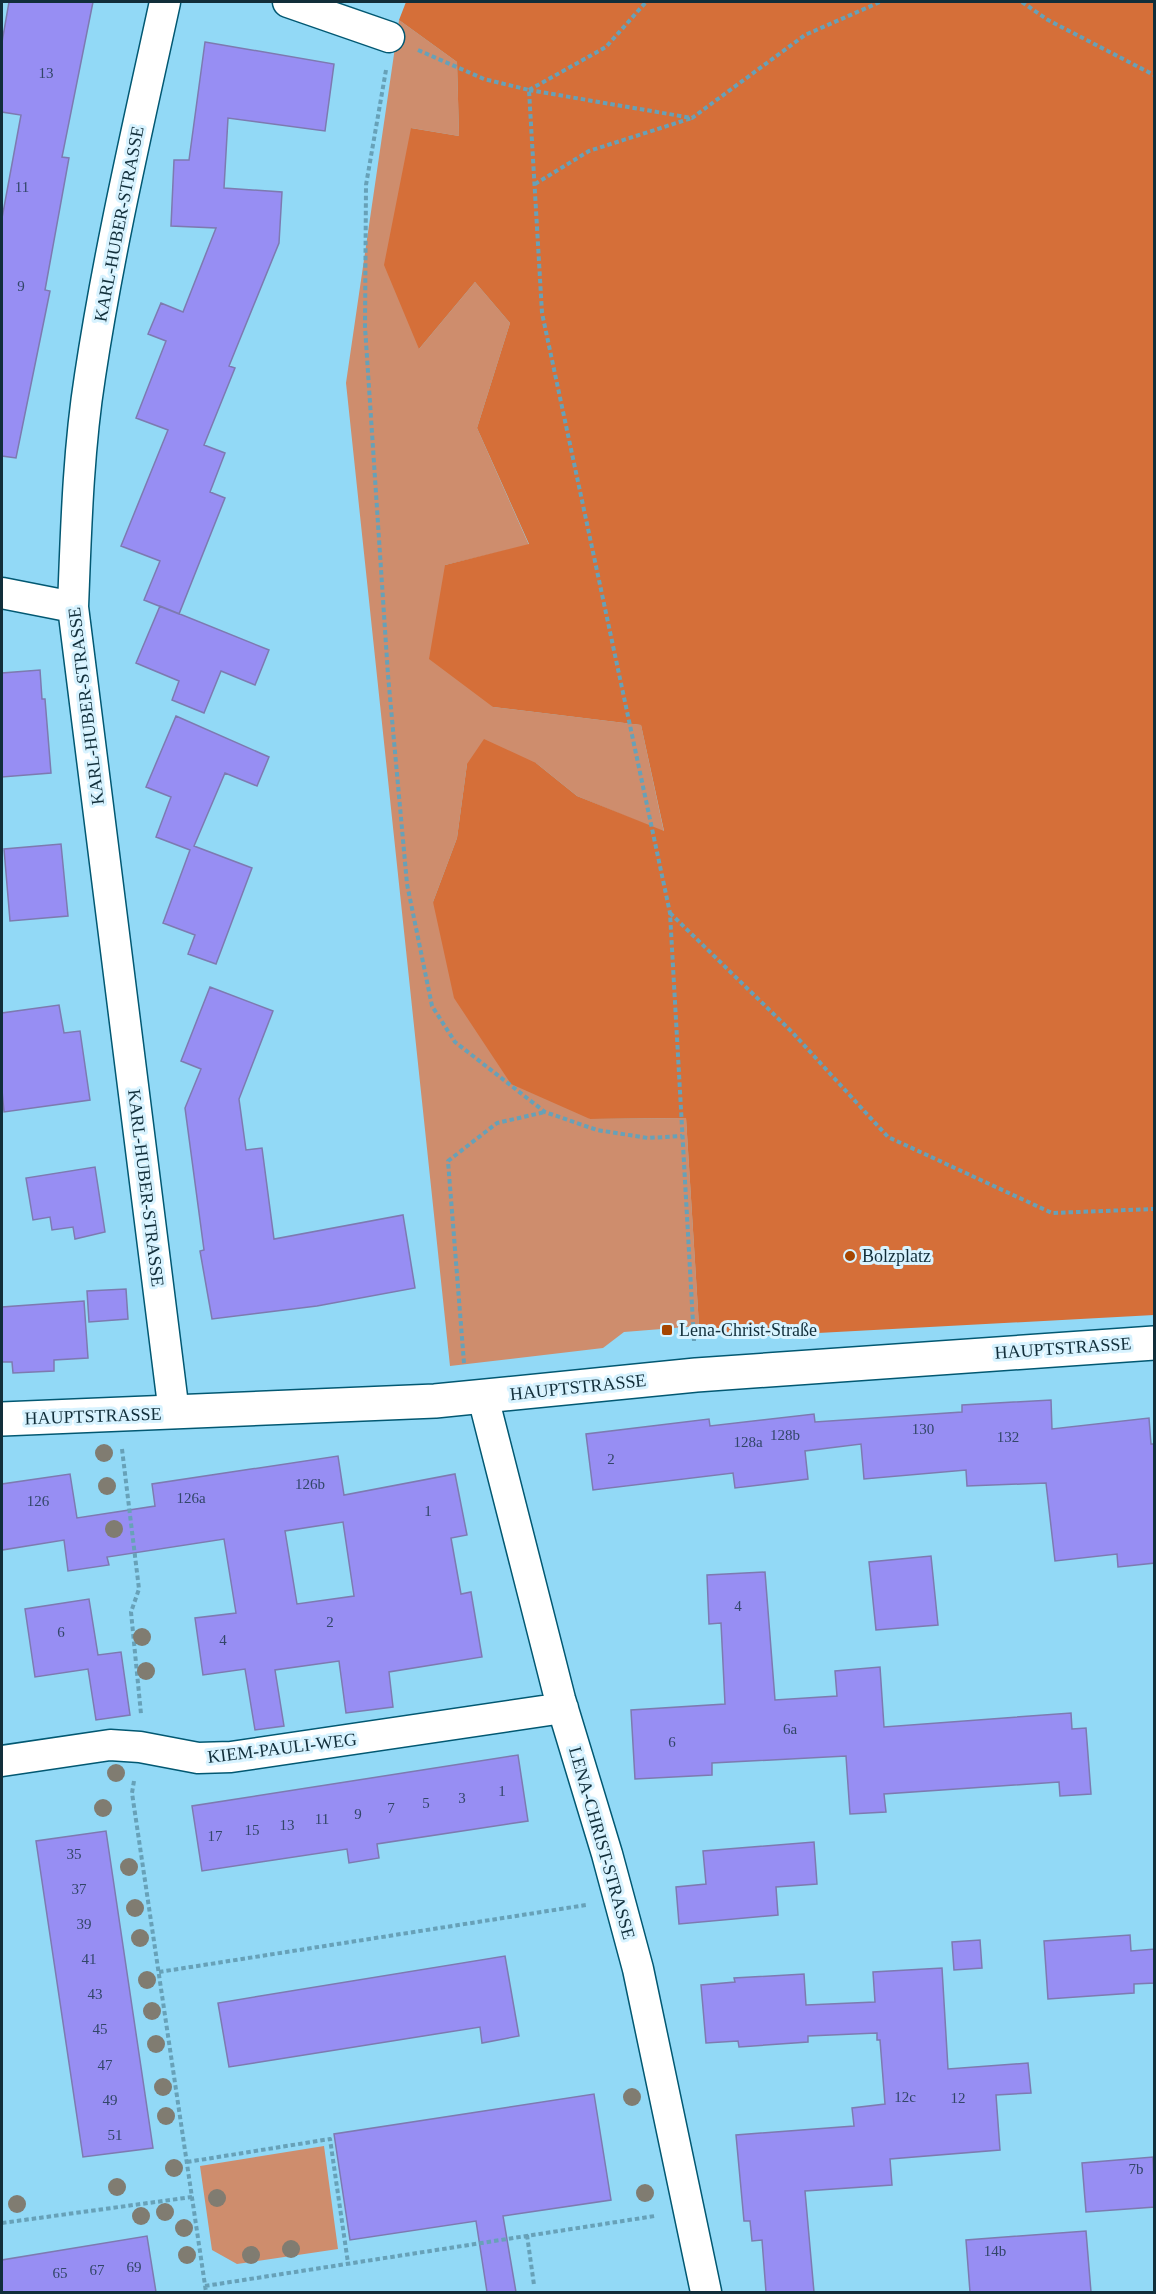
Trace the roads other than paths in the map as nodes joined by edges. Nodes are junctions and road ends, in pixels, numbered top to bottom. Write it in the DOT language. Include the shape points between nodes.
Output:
graph roads {
  1 [pos="165,2"];
  2 [pos="288,2"];
  3 [pos="389,37"];
  4 [pos="2,593"];
  5 [pos="73,607"];
  6 [pos="1155,1343"];
  7 [pos="475,1397"];
  8 [pos="174,1413"];
  9 [pos="2,1419"];
  10 [pos="563,1708"];
  11 [pos="2,1761"];
  12 [pos="706,2292"];
  1 -- 5 [label="street, KARL-HUBER-STRASSE" via="112,247 89,378"];
  2 -- 3 [label="street"];
  4 -- 5 [label="street"];
  5 -- 8 [label="street, KARL-HUBER-STRASSE"];
  6 -- 7 [label="street, HAUPTSTRASSE" via="696,1375"];
  7 -- 8 [label="street, HAUPTSTRASSE"];
  7 -- 10 [label="street, LENA-CHRIST-STRASSE"];
  8 -- 9 [label="street, HAUPTSTRASSE"];
  10 -- 11 [label="street, KIEM-PAULI-WEG" via="231,1757 198,1758 110,1744"];
  10 -- 12 [label="street, LENA-CHRIST-STRASSE" via="638,1969"];
}
